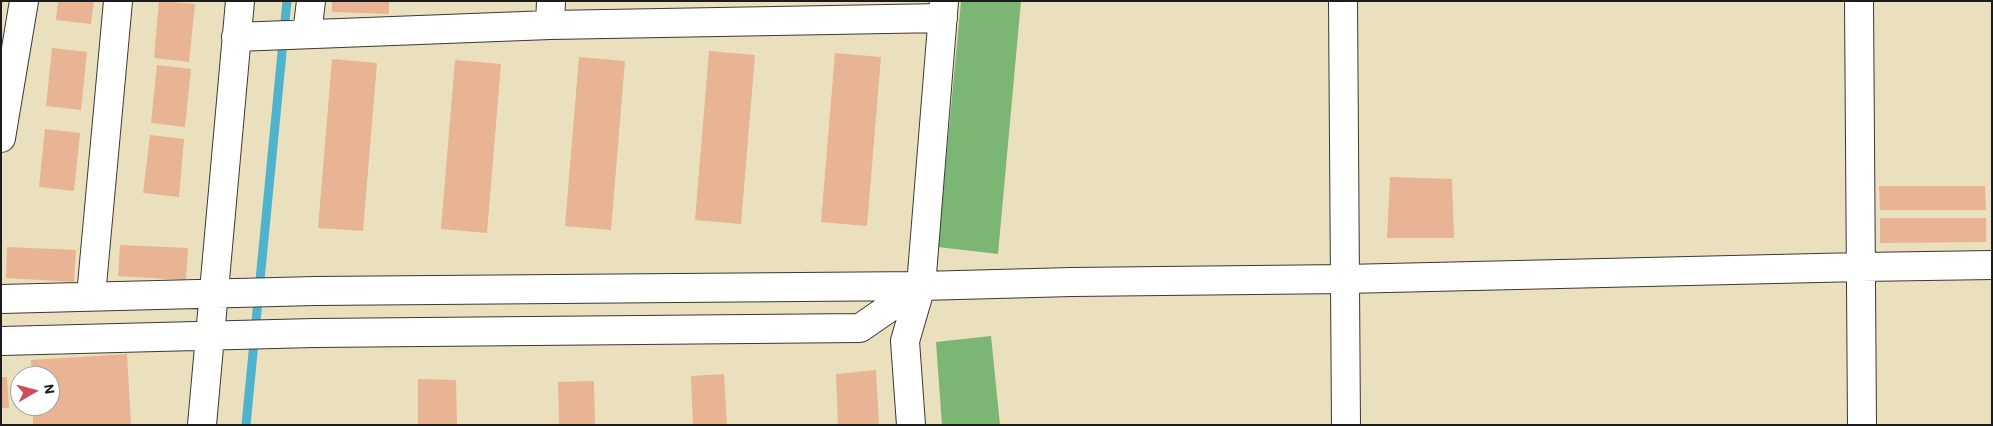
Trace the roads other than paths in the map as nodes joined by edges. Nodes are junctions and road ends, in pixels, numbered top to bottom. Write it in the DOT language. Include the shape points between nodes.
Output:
graph roads {
  1 [pos="118,1"];
  2 [pos="240,1"];
  3 [pos="311,1"];
  4 [pos="1343,1"];
  5 [pos="1859,1"];
  6 [pos="944,10"];
  7 [pos="15,13"];
  8 [pos="550,13"];
  9 [pos="307,34"];
  10 [pos="236,37"];
  11 [pos="1,138"];
  12 [pos="1992,265"];
  13 [pos="1861,267"];
  14 [pos="1345,280"];
  15 [pos="920,286"];
  16 [pos="214,294"];
  17 [pos="91,296"];
  18 [pos="1,299"];
  19 [pos="210,335"];
  20 [pos="1,340"];
  21 [pos="202,425"];
  22 [pos="911,425"];
  23 [pos="1346,425"];
  24 [pos="1862,425"];
  1 -- 17 [label="street"];
  2 -- 10 [label="street"];
  3 -- 9 [label="street"];
  4 -- 14 [label="street"];
  5 -- 13 [label="street"];
  6 -- 8 [label="street"];
  6 -- 15 [label="street"];
  7 -- 11 [label="street"];
  8 -- 9 [label="street"];
  9 -- 10 [label="street"];
  10 -- 16 [label="street"];
  12 -- 13 [label="street"];
  13 -- 14 [label="street"];
  13 -- 24 [label="street"];
  14 -- 15 [label="street"];
  14 -- 23 [label="street"];
  15 -- 16 [label="street"];
  15 -- 19 [label="street" via="860,328"];
  15 -- 22 [label="street" via="905,341"];
  16 -- 17 [label="street"];
  16 -- 19 [label="street"];
  17 -- 18 [label="street"];
  19 -- 20 [label="street"];
  19 -- 21 [label="street"];
}
